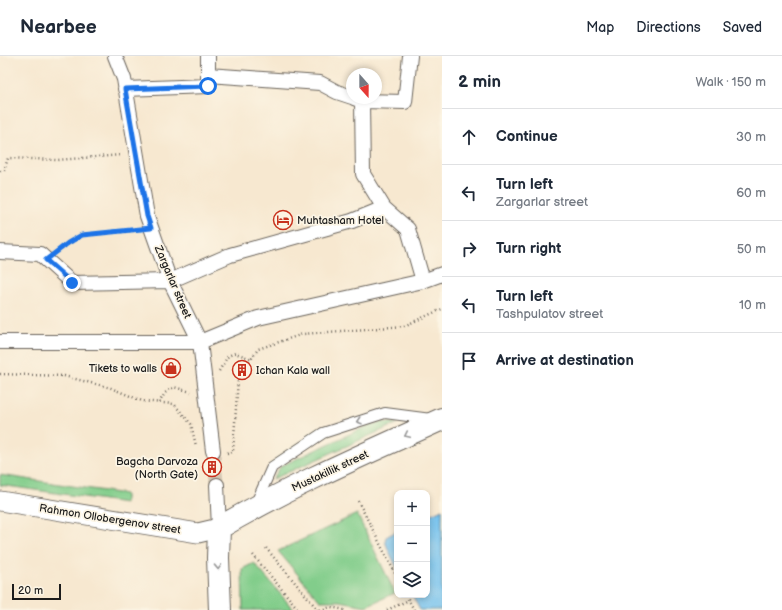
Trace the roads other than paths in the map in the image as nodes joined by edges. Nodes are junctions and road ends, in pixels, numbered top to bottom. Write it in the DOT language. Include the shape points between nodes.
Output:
graph roads {
  1 [pos="115,56"];
  2 [pos="208,56"];
  3 [pos="410,56"];
  4 [pos="208,75"];
  5 [pos="125,89"];
  6 [pos="346,95"];
  7 [pos="382,101"];
  8 [pos="356,104"];
  9 [pos="384,208"];
  10 [pos="0,252"];
  11 [pos="442,274"];
  12 [pos="170,281"];
  13 [pos="423,281"];
  14 [pos="0,342"];
  15 [pos="200,342"];
  16 [pos="440,419"];
  17 [pos="213,451"];
  18 [pos="218,485"];
  19 [pos="0,501"];
  20 [pos="254,508"];
  21 [pos="220,528"];
  22 [pos="220,610"];
  1 -- 5 [label="street, Zargarlar street"];
  2 -- 4 [label="street"];
  3 -- 7 [label="street" via="405,102"];
  4 -- 5 [label="street" via="208,86"];
  4 -- 6 [label="street" via="320,83"];
  5 -- 12 [label="street, Zargarlar street" via="147,216"];
  8 -- 9 [label="street" via="362,174"];
  9 -- 12 [label="street" via="352,221 230,254"];
  9 -- 13 [label="street" via="408,229"];
  10 -- 12 [label="street" via="40,254 72,283"];
  11 -- 13 [label="street"];
  12 -- 15 [label="street, Zargarlar street"];
  13 -- 15 [label="street" via="258,318"];
  14 -- 15 [label="street"];
  15 -- 17 [label="street, Zargarlar street"];
  16 -- 20 [label="main road, Mustakillik street, one-way"];
  16 -- 20 [label="lane, one-way" via="385,413 323,433 272,467"];
  18 -- 21 [label="street"];
  19 -- 21 [label="street, Rahmon Ollobergenov street" via="198,533"];
  20 -- 21 [label="main road, Mustakillik street"];
  21 -- 22 [label="main road, one-way"];
}
